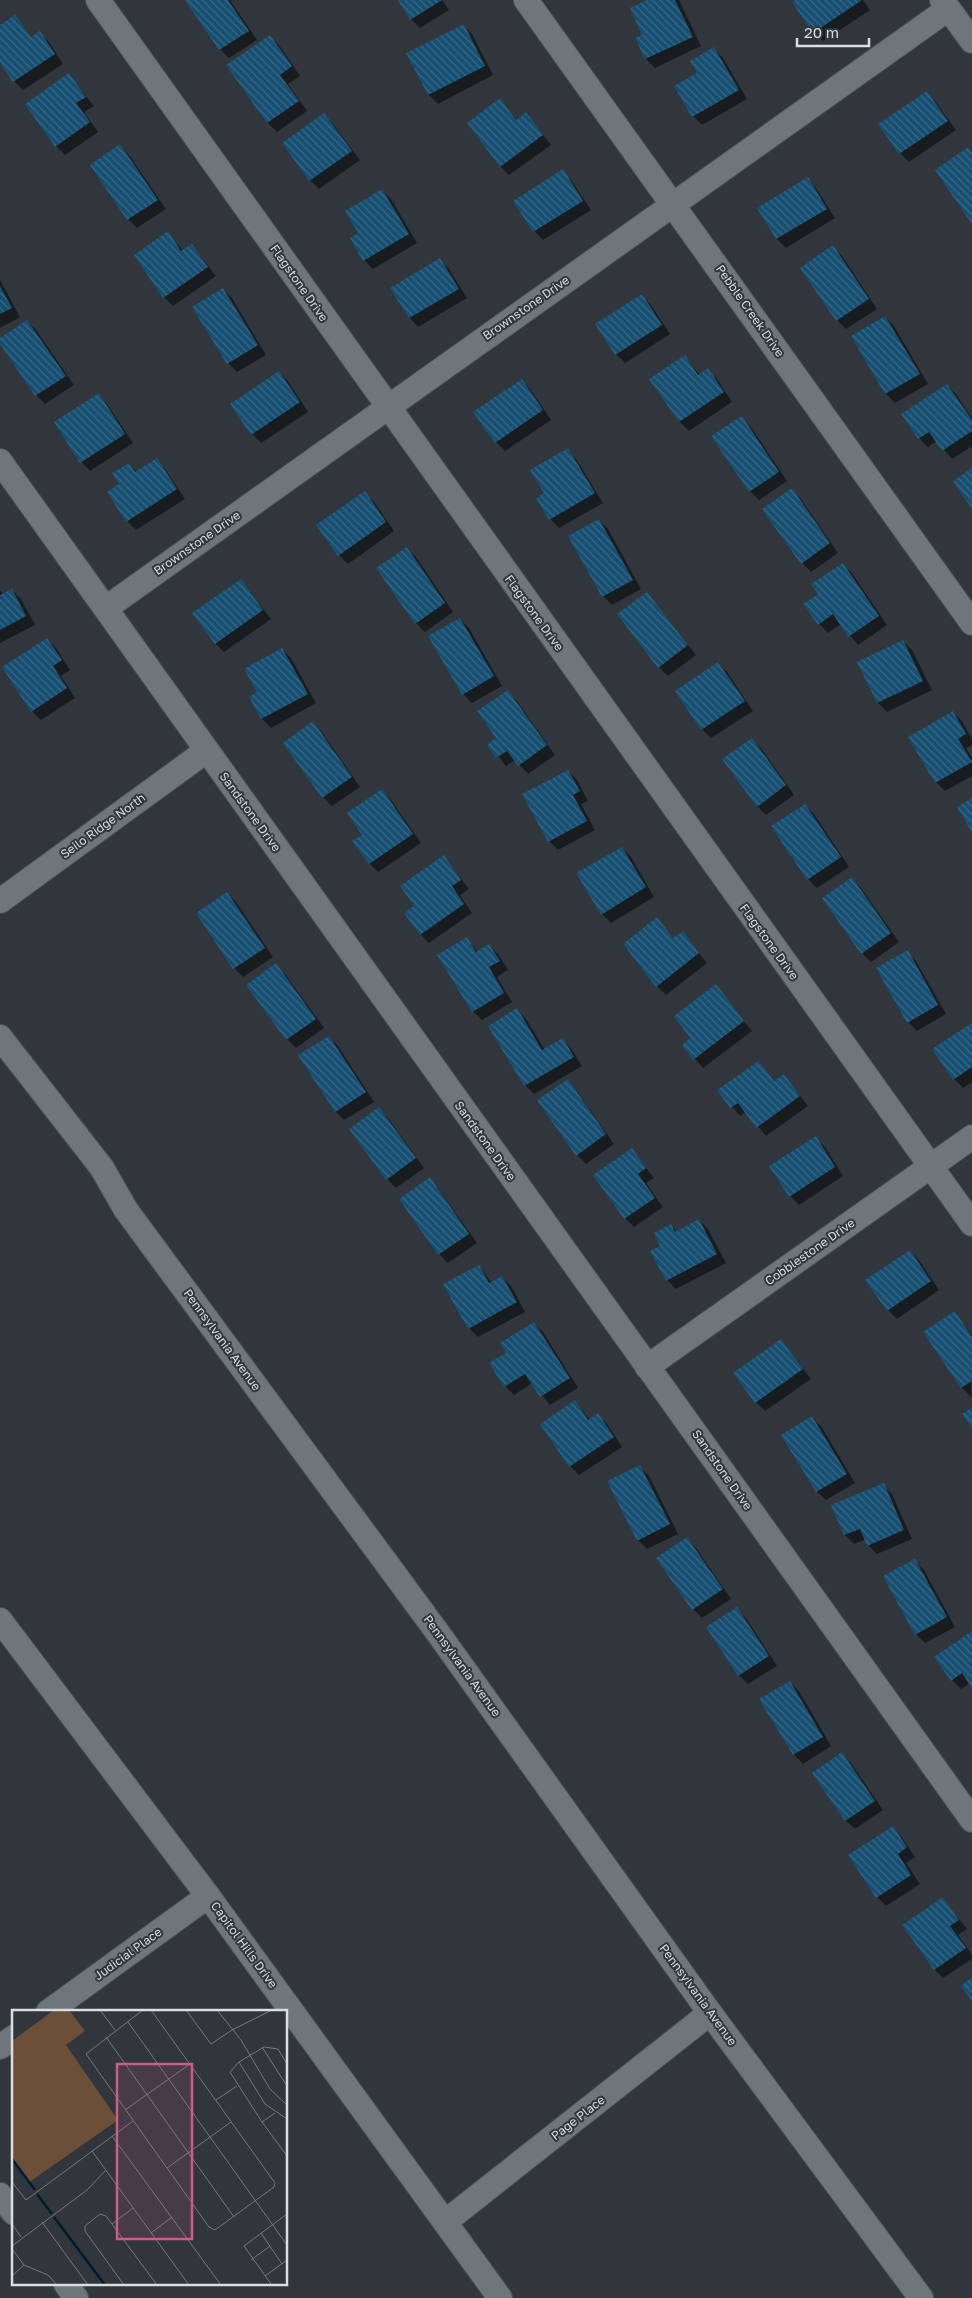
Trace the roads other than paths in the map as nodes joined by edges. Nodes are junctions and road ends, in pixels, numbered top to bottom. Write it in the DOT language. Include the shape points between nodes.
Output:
graph roads {
  1 [pos="98,0"];
  2 [pos="526,0"];
  3 [pos="945,4"];
  4 [pos="972,41"];
  5 [pos="672,204"];
  6 [pos="387,407"];
  7 [pos="0,461"];
  8 [pos="106,608"];
  9 [pos="972,623"];
  10 [pos="206,751"];
  11 [pos="0,901"];
  12 [pos="0,1037"];
  13 [pos="972,1137"];
  14 [pos="930,1166"];
  15 [pos="972,1224"];
  16 [pos="647,1367"];
  17 [pos="0,1620"];
  18 [pos="972,1820"];
  19 [pos="208,1896"];
  20 [pos="51,2010"];
  21 [pos="710,2013"];
  22 [pos="12,2038"];
  23 [pos="0,2047"];
  24 [pos="0,2195"];
  25 [pos="12,2211"];
  26 [pos="445,2222"];
  27 [pos="67,2286"];
  28 [pos="76,2298"];
  29 [pos="500,2298"];
  30 [pos="921,2298"];
  1 -- 6 [label="street, Flagstone Drive"];
  2 -- 5 [label="street, Pebble Creek Drive"];
  3 -- 4 [label="street"];
  3 -- 5 [label="street, Brownstone Drive"];
  5 -- 6 [label="street, Brownstone Drive"];
  5 -- 9 [label="street, Pebble Creek Drive"];
  6 -- 8 [label="street, Brownstone Drive"];
  6 -- 14 [label="street, Flagstone Drive"];
  7 -- 8 [label="street, Sandstone Drive"];
  8 -- 10 [label="street, Sandstone Drive"];
  10 -- 11 [label="street, Seilo Ridge North"];
  10 -- 16 [label="street, Sandstone Drive"];
  12 -- 21 [label="street, Pennsylvania Avenue" via="102,1168 126,1210 438,1633"];
  13 -- 14 [label="street, Cobblestone Drive"];
  14 -- 15 [label="street, Flagstone Drive"];
  14 -- 16 [label="street, Cobblestone Drive"];
  16 -- 18 [label="street, Sandstone Drive"];
  17 -- 19 [label="street, Capitol Hills Drive"];
  19 -- 20 [label="street, Judicial Place"];
  19 -- 26 [label="street, Capitol Hills Drive"];
  21 -- 26 [label="street, Page Place"];
  21 -- 30 [label="street, Pennsylvania Avenue"];
  22 -- 23 [label="street"];
  24 -- 25 [label="street"];
  26 -- 29 [label="street, Capitol Hills Drive"];
  27 -- 28 [label="street"];
}
